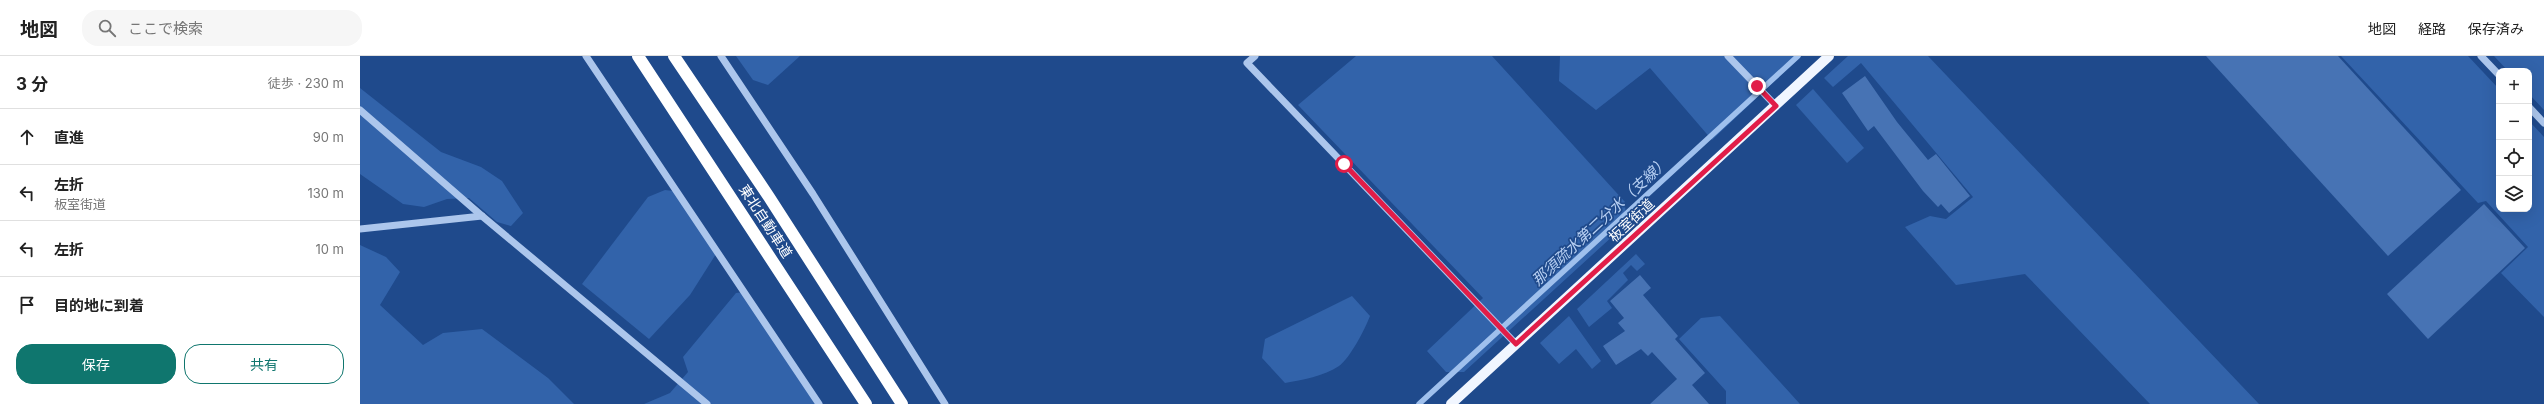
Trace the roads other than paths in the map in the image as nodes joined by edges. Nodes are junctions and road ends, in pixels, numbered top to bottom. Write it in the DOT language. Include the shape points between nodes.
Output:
graph roads {
  1 [pos="586,56"];
  2 [pos="638,56"];
  3 [pos="674,56"];
  4 [pos="722,56"];
  5 [pos="1255,56"];
  6 [pos="1728,56"];
  7 [pos="1830,56"];
  8 [pos="2481,56"];
  9 [pos="2496,72"];
  10 [pos="1776,106"];
  11 [pos="360,110"];
  12 [pos="2532,110"];
  13 [pos="2544,123"];
  14 [pos="482,216"];
  15 [pos="360,229"];
  16 [pos="1516,344"];
  17 [pos="707,404"];
  18 [pos="819,404"];
  19 [pos="866,404"];
  20 [pos="902,404"];
  21 [pos="945,404"];
  22 [pos="1451,404"];
  1 -- 18 [label="street"];
  2 -- 19 [label="highway, 東北自動車道"];
  3 -- 20 [label="highway, 東北自動車道" via="769,197"];
  4 -- 21 [label="street" via="813,194"];
  5 -- 16 [label="street" via="1247,63"];
  6 -- 10 [label="street"];
  7 -- 10 [label="main road, 板室街道"];
  8 -- 9 [label="street"];
  10 -- 16 [label="main road, 板室街道"];
  11 -- 14 [label="street"];
  12 -- 13 [label="street"];
  14 -- 15 [label="street"];
  14 -- 17 [label="street"];
  16 -- 22 [label="main road, 板室街道"];
}
